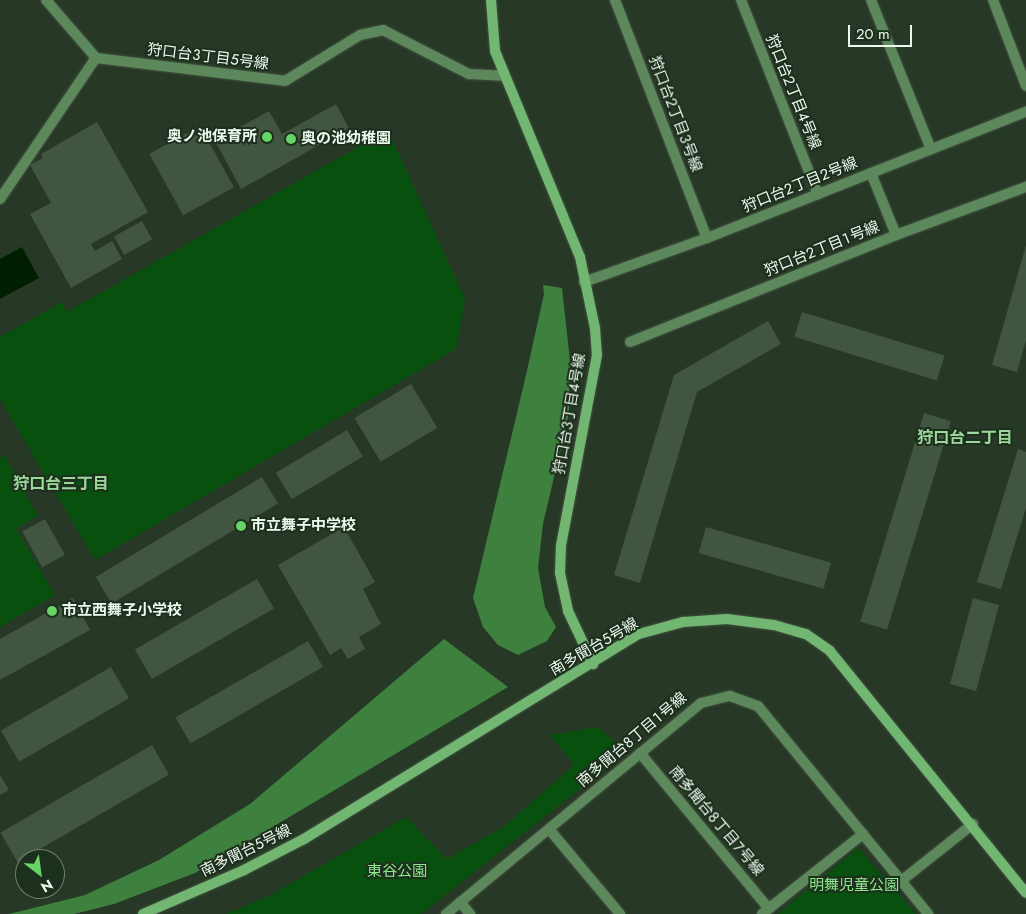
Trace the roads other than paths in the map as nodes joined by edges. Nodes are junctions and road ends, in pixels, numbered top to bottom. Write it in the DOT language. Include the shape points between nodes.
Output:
graph roads {
  1 [pos="46,0"];
  2 [pos="491,0"];
  3 [pos="615,0"];
  4 [pos="741,0"];
  5 [pos="871,0"];
  6 [pos="993,0"];
  7 [pos="96,58"];
  8 [pos="503,76"];
  9 [pos="1026,86"];
  10 [pos="1026,112"];
  11 [pos="931,149"];
  12 [pos="872,173"];
  13 [pos="1026,187"];
  14 [pos="818,194"];
  15 [pos="0,199"];
  16 [pos="896,235"];
  17 [pos="707,238"];
  18 [pos="584,282"];
  19 [pos="630,342"];
  20 [pos="593,664"];
  21 [pos="640,753"];
  22 [pos="973,824"];
  23 [pos="549,829"];
  24 [pos="863,834"];
  25 [pos="901,881"];
  26 [pos="1026,892"];
  27 [pos="460,902"];
  28 [pos="765,911"];
  29 [pos="143,914"];
  30 [pos="446,914"];
  31 [pos="470,914"];
  32 [pos="620,914"];
  33 [pos="928,914"];
  1 -- 7 [label="street"];
  2 -- 8 [label="street, 狩口台３丁目４号線" via="495,51"];
  3 -- 17 [label="street, 狩口台２丁目３号線"];
  4 -- 14 [label="street, 狩口台２丁目４号線"];
  5 -- 11 [label="street"];
  6 -- 9 [label="street"];
  7 -- 8 [label="street, 狩口台３丁目５号線" via="285,81 360,34 383,30 469,74"];
  7 -- 15 [label="street"];
  8 -- 18 [label="street, 狩口台３丁目４号線" via="580,257"];
  10 -- 11 [label="street, 狩口台２丁目２号線"];
  11 -- 12 [label="street, 狩口台２丁目２号線"];
  12 -- 14 [label="street, 狩口台２丁目２号線"];
  12 -- 16 [label="street"];
  13 -- 16 [label="street, 狩口台２丁目１号線"];
  14 -- 17 [label="street, 狩口台２丁目２号線"];
  16 -- 19 [label="street, 狩口台２丁目１号線"];
  17 -- 18 [label="street, 狩口台２丁目２号線"];
  18 -- 20 [label="street, 狩口台３丁目４号線" via="595,328 597,355 561,545 560,573 568,611"];
  20 -- 22 [label="street, 南多聞台５号線" via="639,634 683,622 727,619 774,624 806,634 830,651"];
  20 -- 29 [label="street, 南多聞台５号線" via="304,839 244,870"];
  21 -- 23 [label="street, 南多聞台８丁目１号線"];
  21 -- 24 [label="street, 南多聞台８丁目１号線" via="701,703 730,696 758,706"];
  21 -- 28 [label="street, 南多聞台８丁目７号線"];
  22 -- 25 [label="street"];
  22 -- 26 [label="street, 南多聞台５号線"];
  23 -- 27 [label="street, 南多聞台８丁目１号線"];
  23 -- 32 [label="street"];
  24 -- 25 [label="street, 南多聞台８丁目１号線"];
  24 -- 28 [label="street"];
  25 -- 33 [label="street, 南多聞台８丁目１号線"];
  27 -- 30 [label="street, 南多聞台８丁目１号線"];
  27 -- 31 [label="street"];
}
